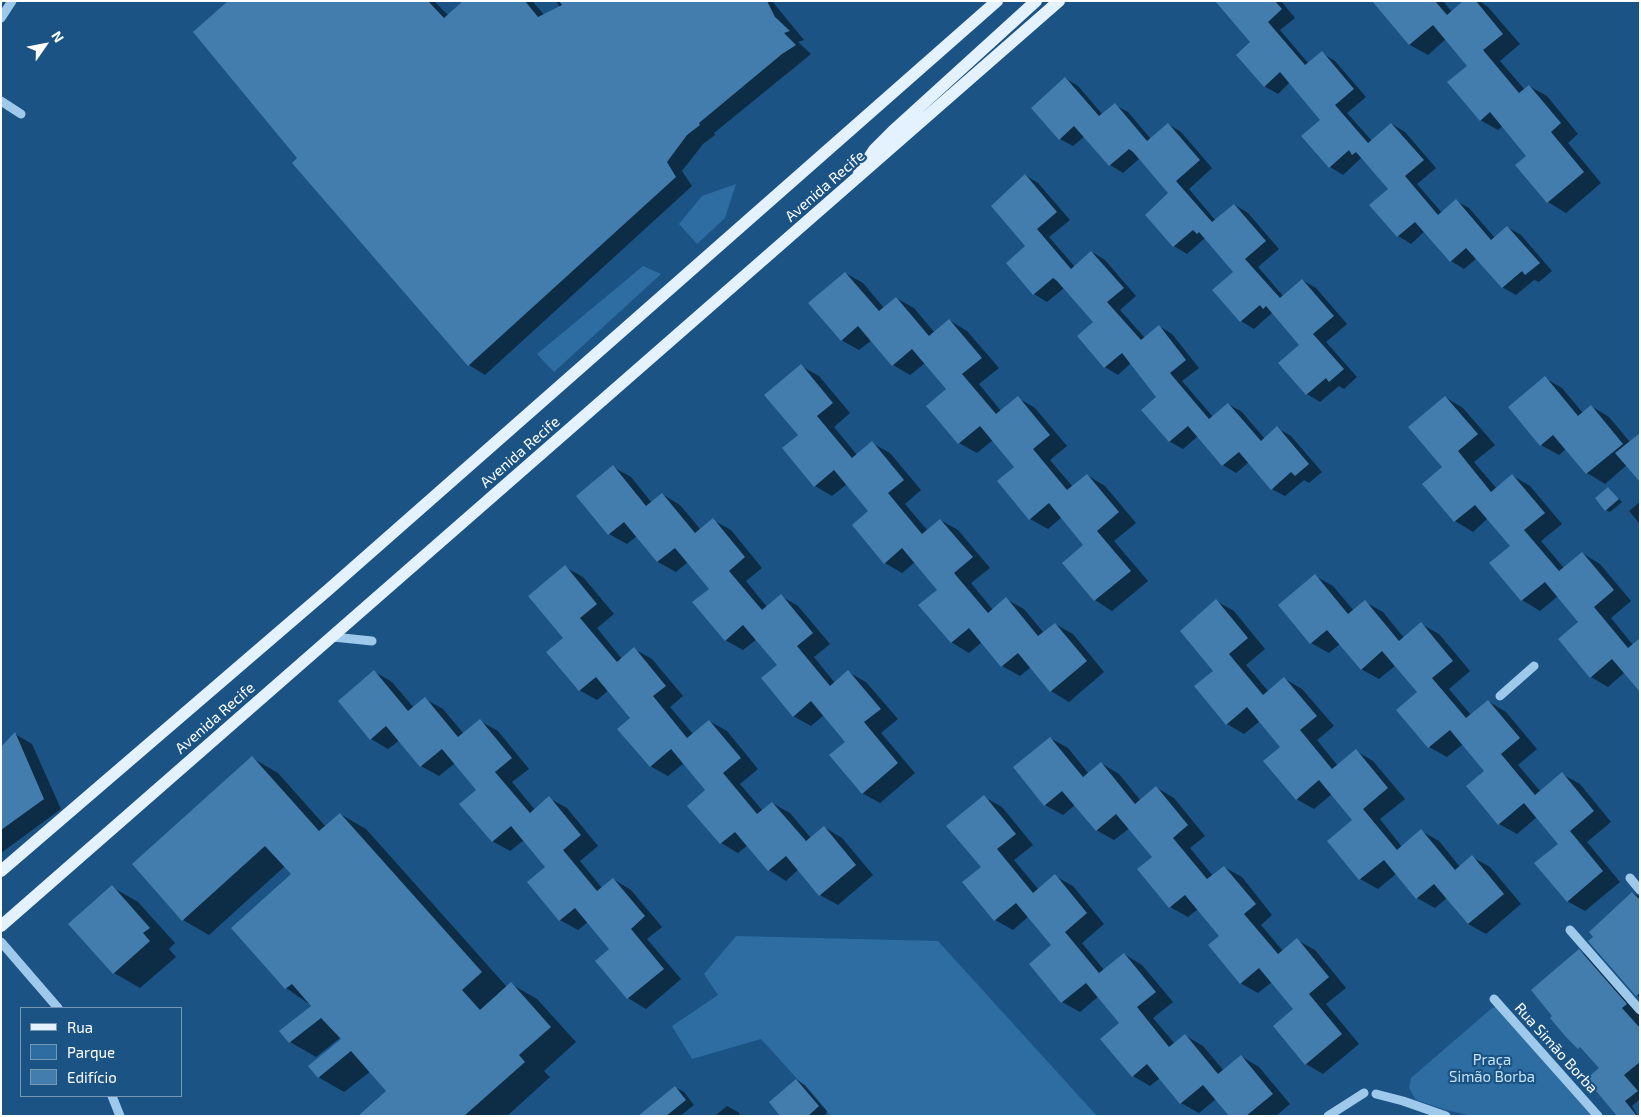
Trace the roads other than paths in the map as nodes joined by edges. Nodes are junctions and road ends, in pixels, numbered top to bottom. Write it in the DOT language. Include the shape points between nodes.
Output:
graph roads {
  1 [pos="12,1"];
  2 [pos="997,1"];
  3 [pos="1036,1"];
  4 [pos="1059,1"];
  5 [pos="1,18"];
  6 [pos="1,101"];
  7 [pos="22,114"];
  8 [pos="854,182"];
  9 [pos="333,637"];
  10 [pos="372,641"];
  11 [pos="1534,666"];
  12 [pos="1500,696"];
  13 [pos="1,870"];
  14 [pos="1630,878"];
  15 [pos="1640,890"];
  16 [pos="1,926"];
  17 [pos="1570,930"];
  18 [pos="1,942"];
  19 [pos="1494,999"];
  20 [pos="57,1007"];
  21 [pos="1640,1010"];
  22 [pos="1364,1092"];
  23 [pos="1376,1094"];
  24 [pos="112,1097"];
  25 [pos="120,1116"];
  26 [pos="1328,1116"];
  27 [pos="1446,1116"];
  28 [pos="1598,1116"];
  1 -- 5 [label="street"];
  2 -- 13 [label="main road, Avenida Recife" via="350,570"];
  3 -- 8 [label="main road" via="893,131 874,150"];
  4 -- 8 [label="main road, Avenida Recife"];
  6 -- 7 [label="street"];
  8 -- 9 [label="main road, Avenida Recife"];
  9 -- 10 [label="street"];
  9 -- 16 [label="main road, Avenida Recife"];
  11 -- 12 [label="street"];
  14 -- 15 [label="street"];
  17 -- 21 [label="street"];
  18 -- 20 [label="street"];
  19 -- 28 [label="street, Rua Simão Borba"];
  22 -- 26 [label="street"];
  23 -- 27 [label="street"];
  24 -- 25 [label="street"];
}
